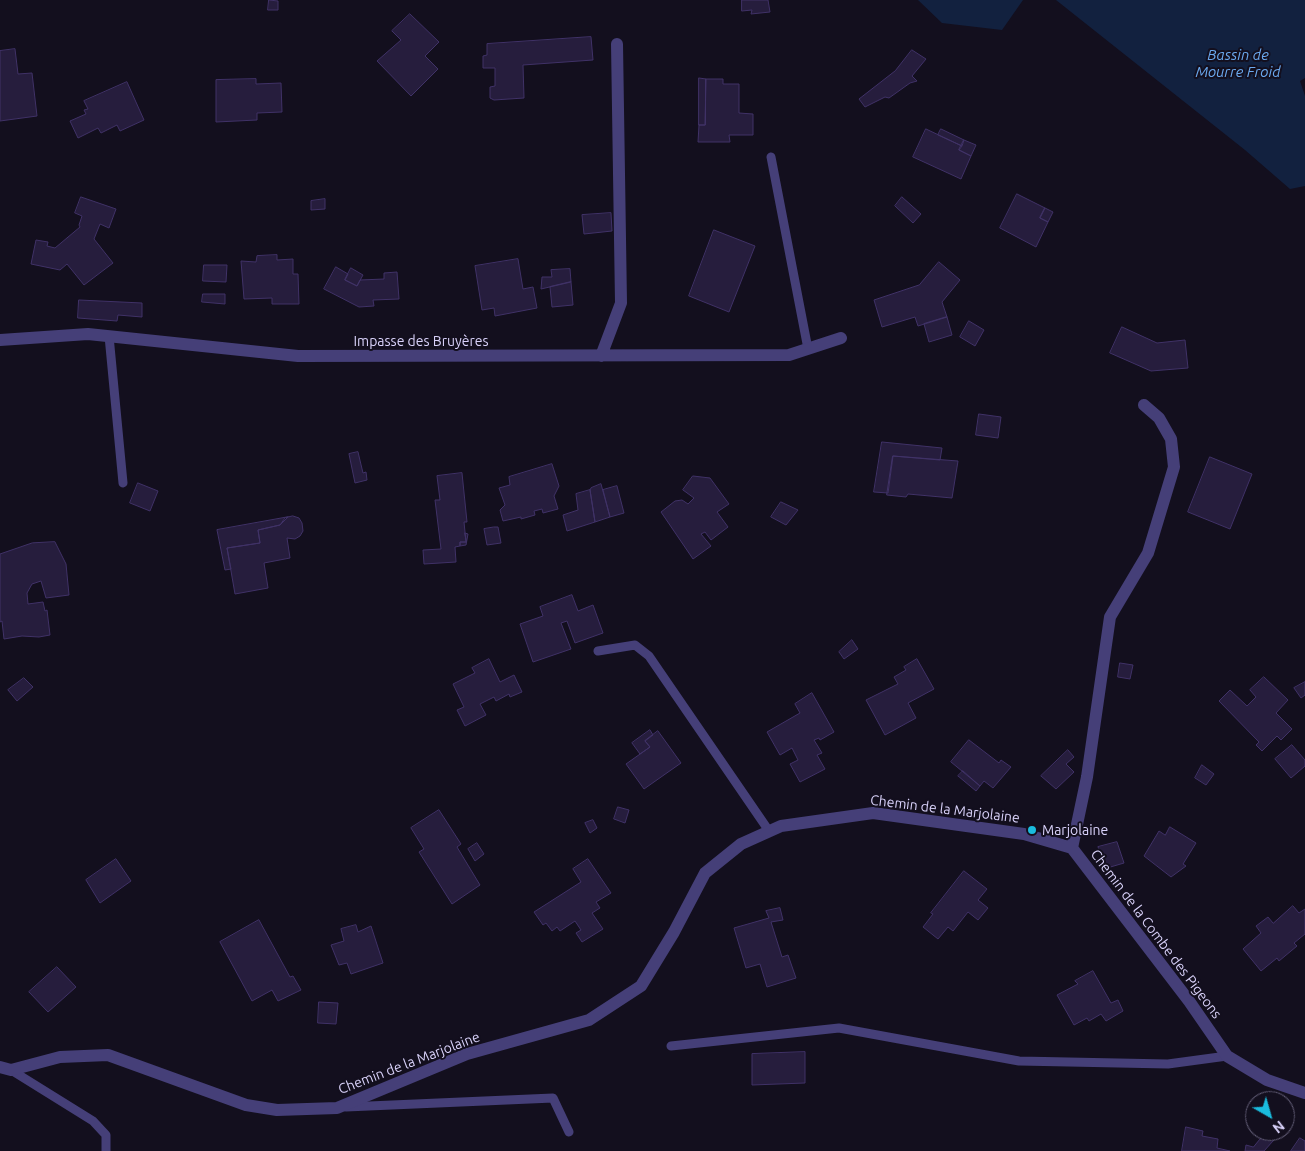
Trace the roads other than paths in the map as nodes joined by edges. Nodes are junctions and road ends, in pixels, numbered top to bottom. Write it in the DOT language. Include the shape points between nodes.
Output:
graph roads {
  1 [pos="617,44"];
  2 [pos="771,157"];
  3 [pos="0,336"];
  4 [pos="109,336"];
  5 [pos="841,338"];
  6 [pos="0,340"];
  7 [pos="808,349"];
  8 [pos="600,356"];
  9 [pos="1144,405"];
  10 [pos="123,482"];
  11 [pos="598,651"];
  12 [pos="769,831"];
  13 [pos="1072,848"];
  14 [pos="671,1046"];
  15 [pos="1227,1056"];
  16 [pos="5,1068"];
  17 [pos="1305,1093"];
  18 [pos="337,1108"];
  19 [pos="569,1132"];
  20 [pos="106,1151"];
  1 -- 8 [label="street" via="621,303"];
  2 -- 7 [label="lane"];
  3 -- 6 [label="lane"];
  4 -- 6 [label="street, Impasse des Bruyères" via="88,334"];
  4 -- 8 [label="street, Impasse des Bruyères" via="298,356"];
  4 -- 10 [label="lane"];
  5 -- 7 [label="street, Impasse des Bruyères"];
  7 -- 8 [label="street, Impasse des Bruyères" via="789,355"];
  9 -- 13 [label="street, Chemin de la Combe des Pigeons" via="1159,418 1171,439 1174,467 1148,553 1110,618 1087,777"];
  11 -- 12 [label="lane" via="635,646 650,656"];
  12 -- 13 [label="street, Chemin de la Marjolaine" via="781,826 873,813 1024,834"];
  12 -- 18 [label="street, Chemin de la Marjolaine" via="741,844 705,873 641,986 589,1020 467,1054"];
  13 -- 15 [label="street, Chemin de la Combe des Pigeons"];
  14 -- 15 [label="lane" via="839,1028 1019,1061 1168,1064"];
  15 -- 17 [label="street, Chemin de la Combe des Pigeons" via="1267,1080"];
  16 -- 18 [label="street, Chemin de la Marjolaine" via="60,1057 108,1055 246,1105 277,1110"];
  16 -- 20 [label="lane" via="94,1121 106,1135"];
  18 -- 19 [label="lane" via="553,1098"];
}
